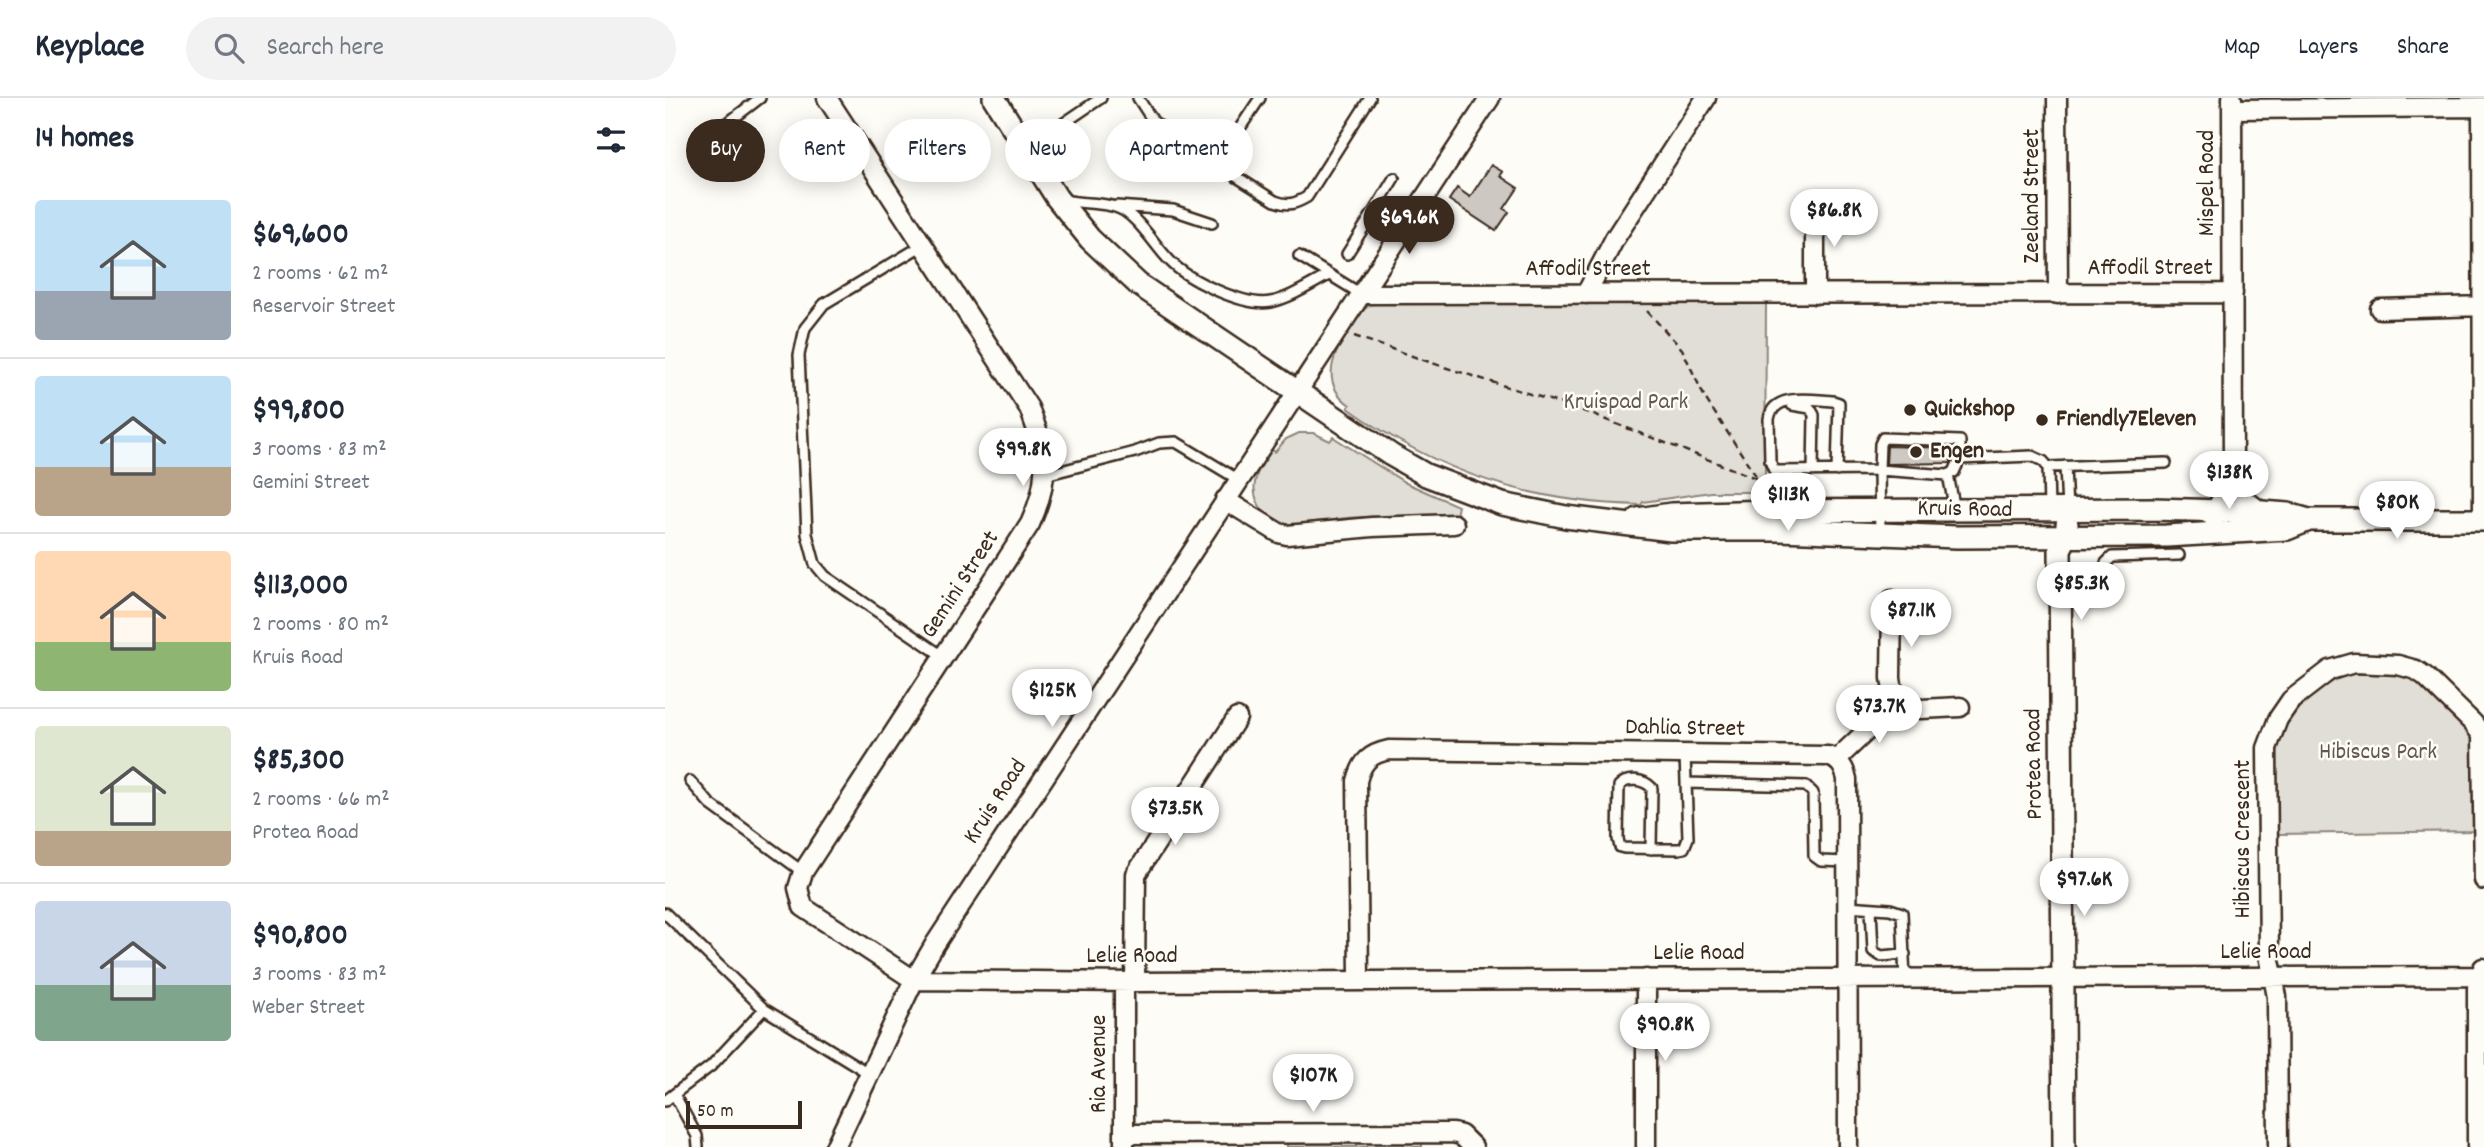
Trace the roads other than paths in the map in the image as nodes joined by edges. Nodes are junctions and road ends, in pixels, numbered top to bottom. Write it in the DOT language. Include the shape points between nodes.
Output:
graph roads {
  1 [pos="760,98"];
  2 [pos="827,98"];
  3 [pos="994,98"];
  4 [pos="1101,98"];
  5 [pos="1138,98"];
  6 [pos="1260,98"];
  7 [pos="1370,98"];
  8 [pos="1490,98"];
  9 [pos="1706,98"];
  10 [pos="2057,98"];
  11 [pos="2232,103"];
  12 [pos="2483,107"];
  13 [pos="733,119"];
  14 [pos="1007,119"];
  15 [pos="1070,119"];
  16 [pos="1152,119"];
  17 [pos="1246,119"];
  18 [pos="1394,177"];
  19 [pos="1047,182"];
  20 [pos="1245,182"];
  21 [pos="1057,198"];
  22 [pos="1815,205"];
  23 [pos="1114,206"];
  24 [pos="1371,216"];
  25 [pos="1212,223"];
  26 [pos="1401,234"];
  27 [pos="923,245"];
  28 [pos="1347,254"];
  29 [pos="1299,256"];
  30 [pos="1329,275"];
  31 [pos="2058,293"];
  32 [pos="2232,293"];
  33 [pos="1361,294"];
  34 [pos="1585,294"];
  35 [pos="1815,294"];
  36 [pos="2483,306"];
  37 [pos="2380,309"];
  38 [pos="1296,393"];
  39 [pos="1777,404"];
  40 [pos="1960,459"];
  41 [pos="2166,463"];
  42 [pos="2065,466"];
  43 [pos="2048,467"];
  44 [pos="1879,470"];
  45 [pos="1776,471"];
  46 [pos="1790,471"];
  47 [pos="1813,471"];
  48 [pos="1837,471"];
  49 [pos="1045,475"];
  50 [pos="1948,475"];
  51 [pos="2233,478"];
  52 [pos="1239,480"];
  53 [pos="1225,500"];
  54 [pos="1880,510"];
  55 [pos="1955,510"];
  56 [pos="2058,510"];
  57 [pos="1769,511"];
  58 [pos="2215,511"];
  59 [pos="1791,512"];
  60 [pos="2262,512"];
  61 [pos="2309,520"];
  62 [pos="2484,520"];
  63 [pos="1618,522"];
  64 [pos="1454,524"];
  65 [pos="2213,534"];
  66 [pos="1880,535"];
  67 [pos="2058,540"];
  68 [pos="2179,555"];
  69 [pos="2060,594"];
  70 [pos="1892,600"];
  71 [pos="944,657"];
  72 [pos="1895,704"];
  73 [pos="1960,708"];
  74 [pos="1237,718"];
  75 [pos="1685,754"];
  76 [pos="1837,759"];
  77 [pos="690,781"];
  78 [pos="1686,783"];
  79 [pos="1651,849"];
  80 [pos="1847,862"];
  81 [pos="803,872"];
  82 [pos="2484,880"];
  83 [pos="1847,906"];
  84 [pos="1871,908"];
  85 [pos="665,914"];
  86 [pos="1905,954"];
  87 [pos="2483,972"];
  88 [pos="2273,977"];
  89 [pos="2064,978"];
  90 [pos="1646,979"];
  91 [pos="1847,979"];
  92 [pos="1905,979"];
  93 [pos="914,980"];
  94 [pos="1359,980"];
  95 [pos="1129,982"];
  96 [pos="764,1009"];
  97 [pos="870,1074"];
  98 [pos="675,1096"];
  99 [pos="665,1101"];
  100 [pos="1124,1141"];
  101 [pos="698,1147"];
  102 [pos="835,1147"];
  103 [pos="1473,1147"];
  104 [pos="1646,1147"];
  105 [pos="1848,1147"];
  106 [pos="2064,1147"];
  107 [pos="2278,1147"];
  108 [pos="2477,1147"];
  1 -- 13 [label="lane"];
  2 -- 27 [label="street, Gemini Street"];
  3 -- 14 [label="street, Kruis Road"];
  4 -- 15 [label="lane"];
  5 -- 16 [label="lane"];
  6 -- 17 [label="lane"];
  7 -- 20 [label="lane" via="1307,197 1286,205"];
  8 -- 26 [label="street"];
  9 -- 34 [label="street" via="1615,238"];
  10 -- 31 [label="street, Zeeland Street"];
  11 -- 12 [label="street"];
  11 -- 32 [label="street, Mispel Road"];
  12 -- 36 [label="street"];
  18 -- 24 [label="lane"];
  19 -- 21 [label="street, Kruis Road"];
  21 -- 23 [label="lane"];
  21 -- 38 [label="street, Kruis Road" via="1090,239 1137,284"];
  22 -- 35 [label="street"];
  23 -- 25 [label="lane" via="1173,210"];
  23 -- 30 [label="lane" via="1128,213 1181,271 1247,301 1270,302"];
  24 -- 26 [label="lane"];
  24 -- 28 [label="lane"];
  26 -- 33 [label="street"];
  27 -- 49 [label="street, Gemini Street" via="1029,408 1042,442"];
  27 -- 71 [label="lane" via="824,304 805,328 799,355 807,534 815,564 825,576"];
  29 -- 30 [label="lane"];
  30 -- 33 [label="lane"];
  31 -- 32 [label="street, Affodil Street"];
  31 -- 35 [label="street, Affodil Street"];
  32 -- 51 [label="street, Mispel Road"];
  33 -- 34 [label="street, Affodil Street"];
  33 -- 38 [label="street"];
  34 -- 35 [label="street, Affodil Street"];
  36 -- 37 [label="street"];
  36 -- 62 [label="street"];
  38 -- 52 [label="street, Kruis Road"];
  38 -- 63 [label="street, Kruis Road" via="1391,455 1461,490 1502,504"];
  39 -- 45 [label="lane" via="1769,419 1770,457"];
  39 -- 47 [label="lane" via="1813,411"];
  39 -- 48 [label="lane" via="1791,400 1840,404"];
  40 -- 43 [label="lane" via="2032,456"];
  40 -- 44 [label="lane" via="1957,439 1886,437 1879,444"];
  40 -- 50 [label="lane"];
  41 -- 42 [label="lane"];
  42 -- 43 [label="lane"];
  42 -- 56 [label="lane"];
  43 -- 56 [label="lane"];
  44 -- 48 [label="lane"];
  44 -- 50 [label="lane"];
  44 -- 54 [label="lane"];
  45 -- 46 [label="lane"];
  45 -- 57 [label="lane"];
  46 -- 47 [label="lane"];
  46 -- 59 [label="lane" via="1785,486"];
  47 -- 48 [label="lane"];
  49 -- 52 [label="lane" via="1176,442"];
  49 -- 71 [label="street, Gemini Street" via="1030,524"];
  50 -- 55 [label="lane"];
  51 -- 58 [label="street, Mispel Road"];
  51 -- 60 [label="street" via="2244,499"];
  52 -- 53 [label="street, Kruis Road"];
  53 -- 64 [label="street" via="1287,535"];
  53 -- 93 [label="street, Kruis Road"];
  54 -- 55 [label="street, Kruis Road"];
  54 -- 59 [label="street, Kruis Road"];
  54 -- 66 [label="lane"];
  55 -- 56 [label="street, Kruis Road"];
  56 -- 58 [label="street, Kruis Road"];
  56 -- 67 [label="street, Protea Road"];
  57 -- 59 [label="street, Kruis Road"];
  57 -- 63 [label="street, Kruis Road" via="1671,514"];
  58 -- 60 [label="street, Kruis Road"];
  58 -- 65 [label="street, Mispel Road"];
  60 -- 61 [label="street, Kruis Road"];
  61 -- 62 [label="street, Kruis Road"];
  61 -- 65 [label="street, Kruis Road" via="2287,529"];
  63 -- 66 [label="street, Kruis Road" via="1671,530"];
  65 -- 67 [label="street, Kruis Road"];
  66 -- 67 [label="street, Kruis Road"];
  67 -- 69 [label="street, Protea Road"];
  68 -- 69 [label="lane" via="2112,556 2106,564 2102,591"];
  69 -- 89 [label="street, Protea Road"];
  70 -- 72 [label="street"];
  71 -- 81 [label="street, Gemini Street"];
  72 -- 73 [label="street"];
  72 -- 76 [label="street"];
  74 -- 95 [label="street, Ria Avenue" via="1136,874"];
  75 -- 76 [label="street, Dahlia Street" via="1817,754"];
  75 -- 78 [label="lane"];
  75 -- 94 [label="street, Dahlia Street" via="1389,750 1367,759 1357,781"];
  76 -- 80 [label="street" via="1847,779"];
  77 -- 81 [label="lane" via="710,804"];
  78 -- 79 [label="lane" via="1687,844 1679,849"];
  78 -- 80 [label="lane" via="1806,786 1813,793 1814,856 1821,862"];
  79 -- 79 [label="lane" via="1618,844 1618,791 1624,781 1646,782 1652,788"];
  80 -- 83 [label="street"];
  81 -- 93 [label="street" via="798,888 803,907"];
  82 -- 88 [label="street, Hibiscus Crescent" via="2479,729 2425,676 2409,667 2354,663 2330,670 2291,700 2267,748"];
  83 -- 84 [label="lane"];
  83 -- 91 [label="street"];
  84 -- 86 [label="lane" via="1902,913"];
  84 -- 86 [label="lane" via="1873,951 1881,956"];
  85 -- 96 [label="lane"];
  86 -- 92 [label="lane"];
  87 -- 88 [label="street, Lelie Road"];
  87 -- 108 [label="street" via="2477,988"];
  88 -- 89 [label="street, Lelie Road"];
  88 -- 107 [label="street, Hibiscus Crescent"];
  89 -- 92 [label="street, Lelie Road"];
  89 -- 106 [label="street, Protea Road"];
  90 -- 91 [label="street, Lelie Road"];
  90 -- 94 [label="street, Lelie Road"];
  90 -- 104 [label="street"];
  91 -- 92 [label="street, Lelie Road"];
  91 -- 105 [label="street"];
  93 -- 95 [label="street, Lelie Road"];
  93 -- 97 [label="street, Kruis Road"];
  94 -- 95 [label="street, Lelie Road"];
  95 -- 100 [label="street, Ria Avenue"];
  96 -- 97 [label="lane"];
  96 -- 98 [label="lane" via="711,1066"];
  97 -- 102 [label="street, Kruis Road"];
  98 -- 99 [label="lane"];
  98 -- 101 [label="lane" via="697,1136"];
  100 -- 103 [label="street" via="1453,1133"];
}
